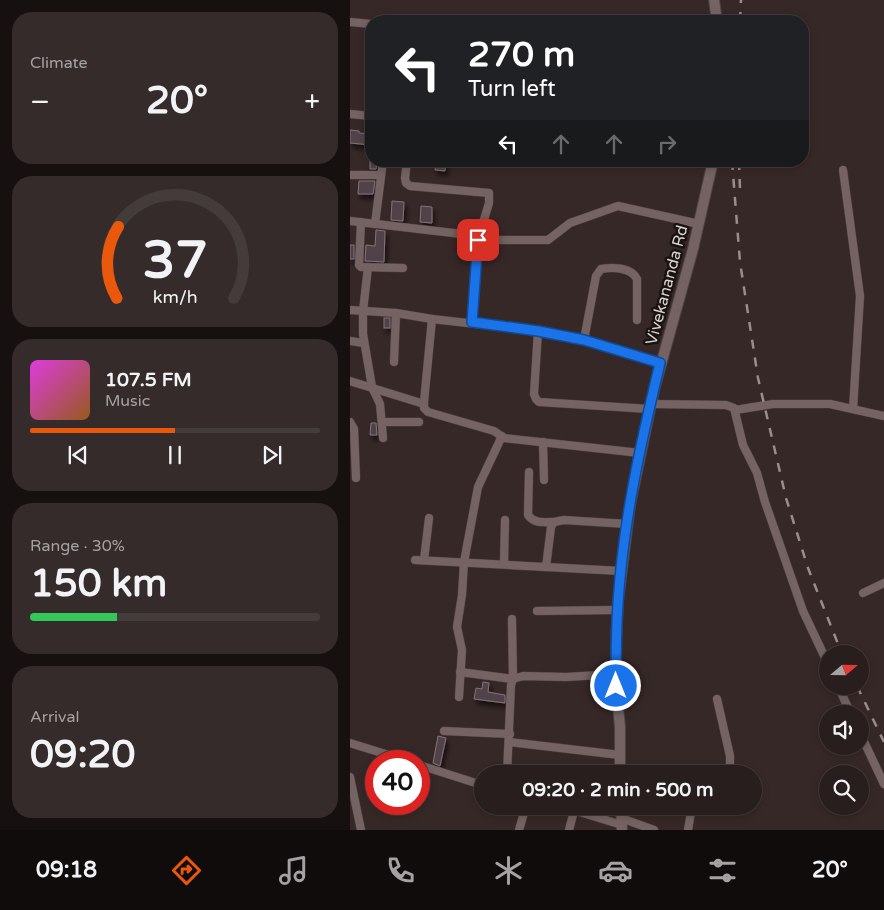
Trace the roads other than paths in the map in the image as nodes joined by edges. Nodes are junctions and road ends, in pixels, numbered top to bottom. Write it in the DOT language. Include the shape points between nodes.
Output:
graph roads {
  1 [pos="714,0"];
  2 [pos="716,15"];
  3 [pos="350,22"];
  4 [pos="365,23"];
  5 [pos="350,114"];
  6 [pos="365,115"];
  7 [pos="382,167"];
  8 [pos="406,167"];
  9 [pos="711,167"];
  10 [pos="843,170"];
  11 [pos="350,175"];
  12 [pos="380,176"];
  13 [pos="350,221"];
  14 [pos="361,222"];
  15 [pos="375,224"];
  16 [pos="699,224"];
  17 [pos="479,238"];
  18 [pos="368,267"];
  19 [pos="403,268"];
  20 [pos="350,310"];
  21 [pos="363,311"];
  22 [pos="396,313"];
  23 [pos="432,319"];
  24 [pos="637,320"];
  25 [pos="472,322"];
  26 [pos="538,331"];
  27 [pos="584,340"];
  28 [pos="350,342"];
  29 [pos="364,343"];
  30 [pos="394,362"];
  31 [pos="660,363"];
  32 [pos="350,381"];
  33 [pos="372,387"];
  34 [pos="424,404"];
  35 [pos="650,406"];
  36 [pos="853,409"];
  37 [pos="735,410"];
  38 [pos="884,416"];
  39 [pos="350,422"];
  40 [pos="382,422"];
  41 [pos="420,422"];
  42 [pos="502,436"];
  43 [pos="383,438"];
  44 [pos="543,442"];
  45 [pos="640,453"];
  46 [pos="529,472"];
  47 [pos="356,478"];
  48 [pos="544,480"];
  49 [pos="429,518"];
  50 [pos="505,520"];
  51 [pos="554,522"];
  52 [pos="627,524"];
  53 [pos="415,560"];
  54 [pos="424,560"];
  55 [pos="464,562"];
  56 [pos="504,564"];
  57 [pos="546,566"];
  58 [pos="621,571"];
  59 [pos="884,583"];
  60 [pos="863,593"];
  61 [pos="617,610"];
  62 [pos="536,611"];
  63 [pos="512,619"];
  64 [pos="819,645"];
  65 [pos="460,672"];
  66 [pos="616,674"];
  67 [pos="513,679"];
  68 [pos="459,697"];
  69 [pos="717,699"];
  70 [pos="444,731"];
  71 [pos="509,738"];
  72 [pos="350,743"];
  73 [pos="373,750"];
  74 [pos="869,752"];
  75 [pos="620,755"];
  76 [pos="508,765"];
  77 [pos="620,765"];
  78 [pos="730,765"];
  79 [pos="430,768"];
  80 [pos="350,776"];
  81 [pos="474,782"];
  82 [pos="884,784"];
  83 [pos="524,815"];
  84 [pos="573,815"];
  85 [pos="589,815"];
  86 [pos="690,815"];
  87 [pos="354,816"];
  88 [pos="622,824"];
  89 [pos="361,830"];
  90 [pos="520,830"];
  91 [pos="570,830"];
  92 [pos="654,830"];
  93 [pos="688,830"];
  1 -- 2 [label="street"];
  3 -- 4 [label="street"];
  5 -- 6 [label="street"];
  7 -- 12 [label="street"];
  8 -- 17 [label="street" via="405,178 410,186 489,193"];
  9 -- 16 [label="street, Vivekananda Rd"];
  10 -- 36 [label="street" via="860,296"];
  11 -- 12 [label="street"];
  12 -- 15 [label="street"];
  13 -- 14 [label="street"];
  14 -- 15 [label="street"];
  14 -- 18 [label="street" via="359,265"];
  15 -- 17 [label="street"];
  16 -- 17 [label="street" via="618,206 570,223 548,240"];
  16 -- 31 [label="street, Vivekananda Rd"];
  17 -- 25 [label="street"];
  18 -- 19 [label="street"];
  18 -- 21 [label="street"];
  20 -- 21 [label="street"];
  21 -- 22 [label="street"];
  21 -- 29 [label="street"];
  22 -- 23 [label="street"];
  22 -- 30 [label="street"];
  23 -- 25 [label="street"];
  23 -- 34 [label="street"];
  24 -- 27 [label="street" via="635,275 632,271 601,269 596,276"];
  25 -- 26 [label="street"];
  26 -- 27 [label="street"];
  26 -- 35 [label="street" via="534,394 539,402"];
  27 -- 31 [label="street"];
  28 -- 29 [label="street"];
  29 -- 33 [label="street"];
  31 -- 35 [label="street, Vivekananda Rd"];
  32 -- 33 [label="street"];
  33 -- 34 [label="street"];
  33 -- 40 [label="street" via="380,404"];
  34 -- 42 [label="street" via="428,412"];
  35 -- 37 [label="street" via="726,405"];
  35 -- 45 [label="street, Vivekananda Rd"];
  36 -- 37 [label="street" via="830,404 773,404"];
  36 -- 38 [label="street"];
  37 -- 64 [label="street" via="743,444 757,473 803,610"];
  39 -- 47 [label="street" via="354,429"];
  40 -- 41 [label="street"];
  40 -- 43 [label="street"];
  42 -- 44 [label="street"];
  42 -- 55 [label="street" via="478,487"];
  44 -- 45 [label="street"];
  44 -- 48 [label="street"];
  45 -- 52 [label="street, Vivekananda Rd"];
  46 -- 51 [label="street" via="528,515 538,522"];
  49 -- 54 [label="street"];
  50 -- 56 [label="street"];
  51 -- 52 [label="street"];
  51 -- 57 [label="street"];
  52 -- 58 [label="street, Vivekananda Rd"];
  53 -- 54 [label="street"];
  54 -- 55 [label="street"];
  55 -- 56 [label="street"];
  55 -- 65 [label="street" via="458,627"];
  56 -- 57 [label="street"];
  57 -- 58 [label="street"];
  58 -- 61 [label="street, Vivekananda Rd"];
  59 -- 60 [label="street"];
  61 -- 62 [label="street"];
  61 -- 66 [label="street, Vivekananda Rd"];
  63 -- 67 [label="street"];
  65 -- 67 [label="street"];
  65 -- 68 [label="street"];
  66 -- 67 [label="street" via="523,676"];
  66 -- 75 [label="street, Vivekananda Rd"];
  67 -- 71 [label="street"];
  69 -- 78 [label="street"];
  70 -- 71 [label="street"];
  71 -- 75 [label="street"];
  71 -- 76 [label="street"];
  72 -- 73 [label="street"];
  74 -- 82 [label="street"];
  75 -- 77 [label="street, Vivekananda Rd"];
  79 -- 81 [label="street"];
  80 -- 87 [label="street"];
  83 -- 90 [label="street"];
  84 -- 91 [label="street"];
  85 -- 88 [label="street"];
  86 -- 93 [label="street"];
  87 -- 89 [label="street"];
  88 -- 92 [label="street"];
}
